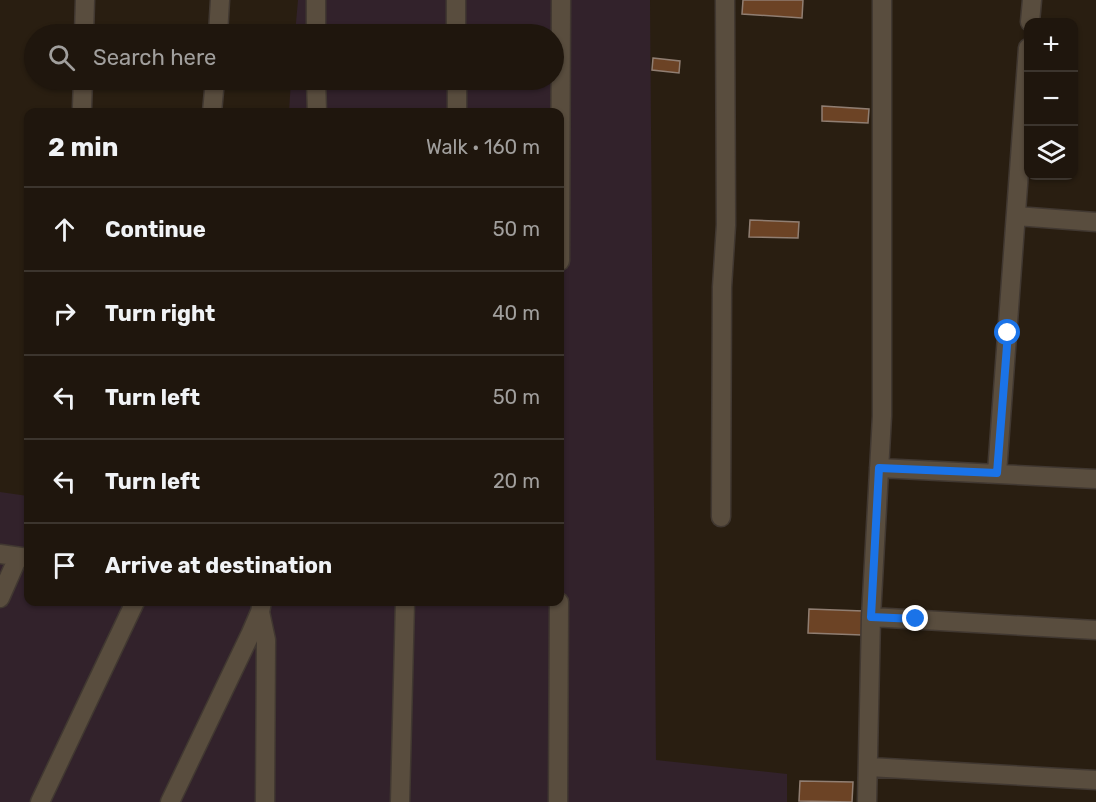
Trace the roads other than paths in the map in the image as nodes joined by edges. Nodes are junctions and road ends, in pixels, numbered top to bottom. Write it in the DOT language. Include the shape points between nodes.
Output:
graph roads {
  1 [pos="85,0"];
  2 [pos="220,0"];
  3 [pos="316,0"];
  4 [pos="456,0"];
  5 [pos="561,0"];
  6 [pos="724,0"];
  7 [pos="882,0"];
  8 [pos="1032,0"];
  9 [pos="1030,18"];
  10 [pos="84,24"];
  11 [pos="219,24"];
  12 [pos="316,24"];
  13 [pos="456,24"];
  14 [pos="561,24"];
  15 [pos="1027,72"];
  16 [pos="83,90"];
  17 [pos="214,90"];
  18 [pos="316,90"];
  19 [pos="457,90"];
  20 [pos="561,90"];
  21 [pos="82,107"];
  22 [pos="212,108"];
  23 [pos="316,108"];
  24 [pos="457,108"];
  25 [pos="561,108"];
  26 [pos="1016,216"];
  27 [pos="1096,222"];
  28 [pos="879,468"];
  29 [pos="997,473"];
  30 [pos="1096,479"];
  31 [pos="721,517"];
  32 [pos="16,556"];
  33 [pos="0,598"];
  34 [pos="133,606"];
  35 [pos="405,606"];
  36 [pos="559,606"];
  37 [pos="261,607"];
  38 [pos="871,617"];
  39 [pos="1096,630"];
  40 [pos="868,766"];
  41 [pos="1096,780"];
  42 [pos="40,802"];
  43 [pos="170,802"];
  44 [pos="265,802"];
  45 [pos="400,802"];
  46 [pos="558,802"];
  47 [pos="867,802"];
  1 -- 10 [label="street"];
  2 -- 11 [label="street"];
  3 -- 12 [label="street"];
  4 -- 13 [label="street"];
  5 -- 14 [label="street"];
  6 -- 31 [label="street" via="726,225"];
  7 -- 28 [label="street"];
  8 -- 9 [label="street"];
  15 -- 26 [label="street"];
  16 -- 21 [label="street"];
  17 -- 22 [label="street"];
  18 -- 23 [label="street"];
  19 -- 24 [label="street"];
  20 -- 25 [label="street"];
  26 -- 27 [label="street"];
  26 -- 29 [label="street"];
  28 -- 29 [label="street"];
  28 -- 38 [label="street"];
  29 -- 30 [label="street"];
  32 -- 33 [label="street"];
  34 -- 42 [label="street"];
  35 -- 45 [label="street"];
  36 -- 46 [label="street"];
  37 -- 43 [label="street"];
  37 -- 44 [label="street" via="266,640"];
  38 -- 39 [label="street"];
  38 -- 40 [label="street"];
  40 -- 41 [label="street"];
  40 -- 47 [label="street"];
}
